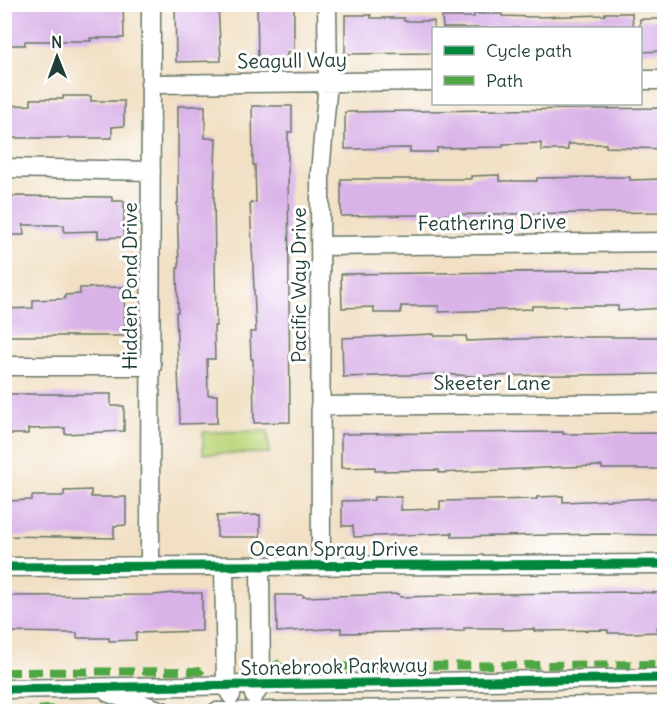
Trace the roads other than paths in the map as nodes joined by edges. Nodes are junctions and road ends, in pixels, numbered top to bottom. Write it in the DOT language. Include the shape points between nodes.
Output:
graph roads {
  1 [pos="151,4"];
  2 [pos="327,4"];
  3 [pos="642,80"];
  4 [pos="664,80"];
  5 [pos="432,81"];
  6 [pos="328,82"];
  7 [pos="150,84"];
  8 [pos="4,168"];
  9 [pos="151,171"];
  10 [pos="664,243"];
  11 [pos="320,246"];
  12 [pos="4,366"];
  13 [pos="152,366"];
  14 [pos="664,404"];
  15 [pos="320,406"];
  16 [pos="664,564"];
  17 [pos="150,566"];
  18 [pos="224,566"];
  19 [pos="260,566"];
  20 [pos="321,566"];
  21 [pos="4,567"];
  22 [pos="664,678"];
  23 [pos="226,686"];
  24 [pos="261,686"];
  25 [pos="4,688"];
  26 [pos="93,688"];
  27 [pos="664,705"];
  28 [pos="165,711"];
  29 [pos="216,711"];
  30 [pos="243,711"];
  1 -- 7 [label="street, Hidden Pond Drive"];
  2 -- 6 [label="street, Pacific Way Drive"];
  3 -- 4 [label="street"];
  5 -- 6 [label="street, Seagull Way"];
  6 -- 7 [label="street, Seagull Way"];
  6 -- 11 [label="street, Pacific Way Drive" via="320,173"];
  7 -- 9 [label="street, Hidden Pond Drive"];
  8 -- 9 [label="street"];
  9 -- 13 [label="street, Hidden Pond Drive"];
  10 -- 11 [label="street, Feathering Drive"];
  11 -- 15 [label="street, Pacific Way Drive"];
  12 -- 13 [label="street"];
  13 -- 17 [label="street, Hidden Pond Drive"];
  14 -- 15 [label="street, Skeeter Lane"];
  15 -- 20 [label="street, Pacific Way Drive"];
  16 -- 20 [label="street, Ocean Spray Drive"];
  17 -- 18 [label="street, Ocean Spray Drive"];
  17 -- 21 [label="street, Ocean Spray Drive"];
  18 -- 19 [label="street, Ocean Spray Drive"];
  18 -- 23 [label="street"];
  19 -- 20 [label="street, Ocean Spray Drive"];
  19 -- 24 [label="street"];
  22 -- 24 [label="street, Stonebrook Parkway"];
  23 -- 24 [label="street, Stonebrook Parkway"];
  23 -- 26 [label="street, Stonebrook Parkway"];
  23 -- 30 [label="street"];
  24 -- 30 [label="street"];
  25 -- 26 [label="street, Stonebrook Parkway"];
  26 -- 28 [label="street, Stonebrook Parkway"];
  27 -- 30 [label="street"];
  29 -- 30 [label="street"];
}
